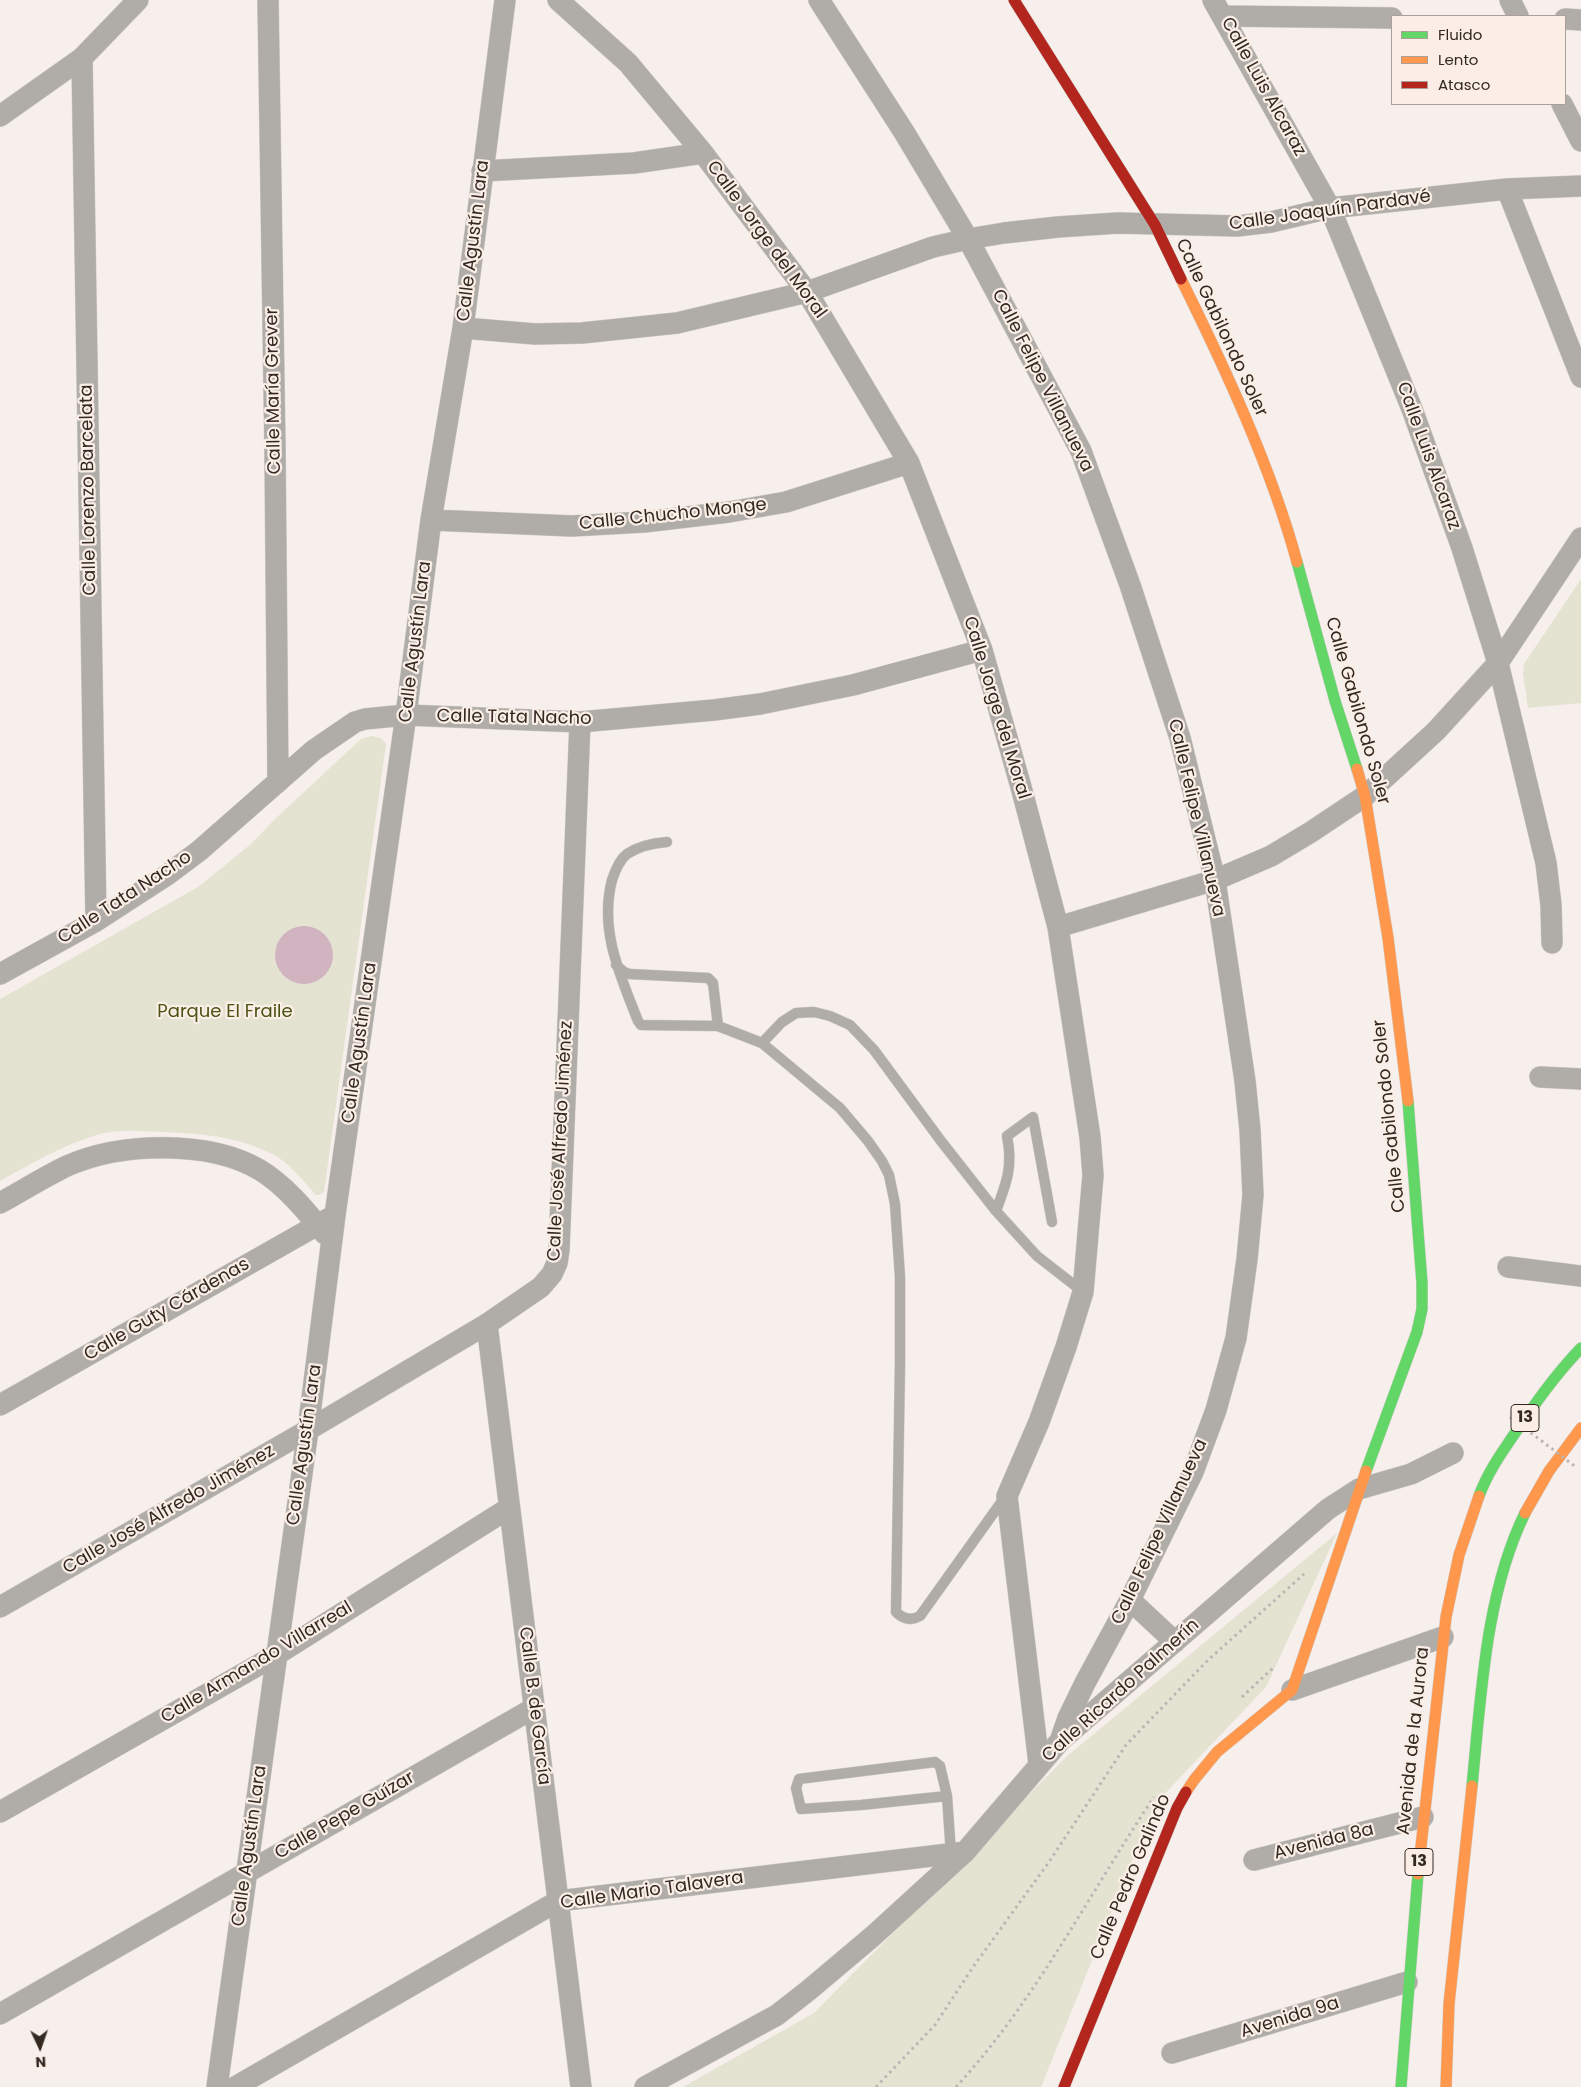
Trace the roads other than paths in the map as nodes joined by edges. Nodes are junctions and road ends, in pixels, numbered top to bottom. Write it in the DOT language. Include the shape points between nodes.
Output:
graph roads {
  1 [pos="138,0"];
  2 [pos="268,0"];
  3 [pos="505,0"];
  4 [pos="558,0"];
  5 [pos="819,0"];
  6 [pos="1014,0"];
  7 [pos="1510,0"];
  8 [pos="1218,8"];
  9 [pos="1518,15"];
  10 [pos="1391,18"];
  11 [pos="1566,19"];
  12 [pos="1581,20"];
  13 [pos="82,58"];
  14 [pos="1563,105"];
  15 [pos="0,116"];
  16 [pos="1581,141"];
  17 [pos="703,153"];
  18 [pos="482,171"];
  19 [pos="1581,186"];
  20 [pos="1507,190"];
  21 [pos="1330,208"];
  22 [pos="1155,225"];
  23 [pos="968,239"];
  24 [pos="807,292"];
  25 [pos="463,328"];
  26 [pos="1581,377"];
  27 [pos="909,464"];
  28 [pos="431,520"];
  29 [pos="1581,538"];
  30 [pos="982,650"];
  31 [pos="1498,663"];
  32 [pos="406,715"];
  33 [pos="580,722"];
  34 [pos="278,782"];
  35 [pos="1365,796"];
  36 [pos="667,842"];
  37 [pos="1215,880"];
  38 [pos="96,921"];
  39 [pos="1058,927"];
  40 [pos="1552,943"];
  41 [pos="616,965"];
  42 [pos="0,974"];
  43 [pos="718,1026"];
  44 [pos="762,1042"];
  45 [pos="1540,1077"];
  46 [pos="1581,1079"];
  47 [pos="0,1203"];
  48 [pos="996,1211"];
  49 [pos="326,1220"];
  50 [pos="1052,1222"];
  51 [pos="1508,1267"];
  52 [pos="1581,1276"];
  53 [pos="1083,1292"];
  54 [pos="487,1324"];
  55 [pos="1581,1348"];
  56 [pos="0,1405"];
  57 [pos="1581,1428"];
  58 [pos="308,1430"];
  59 [pos="1453,1453"];
  60 [pos="1358,1489"];
  61 [pos="1007,1496"];
  62 [pos="509,1508"];
  63 [pos="1130,1600"];
  64 [pos="0,1607"];
  65 [pos="1443,1637"];
  66 [pos="1175,1642"];
  67 [pos="276,1655"];
  68 [pos="1292,1690"];
  69 [pos="534,1708"];
  70 [pos="1060,1741"];
  71 [pos="1039,1764"];
  72 [pos="947,1796"];
  73 [pos="0,1812"];
  74 [pos="1423,1817"];
  75 [pos="958,1853"];
  76 [pos="1254,1860"];
  77 [pos="245,1874"];
  78 [pos="558,1901"];
  79 [pos="1407,1982"];
  80 [pos="0,2014"];
  81 [pos="1172,2053"];
  82 [pos="217,2087"];
  83 [pos="235,2087"];
  84 [pos="581,2087"];
  85 [pos="645,2087"];
  86 [pos="1064,2087"];
  87 [pos="1401,2087"];
  88 [pos="1446,2087"];
  1 -- 13 [label="street"];
  2 -- 34 [label="street, Calle María Grever"];
  3 -- 18 [label="street, Calle Agustín Lara"];
  4 -- 17 [label="street, Calle Jorge del Moral" via="628,63"];
  5 -- 23 [label="street, Calle Felipe Villanueva"];
  6 -- 22 [label="street, Calle Gabilondo Soler"];
  7 -- 9 [label="street"];
  8 -- 10 [label="street"];
  8 -- 21 [label="street, Calle Luis Alcaraz"];
  11 -- 12 [label="street"];
  13 -- 15 [label="street"];
  13 -- 38 [label="street, Calle Lorenzo Barcelata"];
  14 -- 16 [label="street"];
  17 -- 18 [label="street" via="634,164"];
  17 -- 24 [label="street, Calle Jorge del Moral"];
  18 -- 25 [label="street, Calle Agustín Lara"];
  19 -- 20 [label="street, Calle Joaquín Pardavé"];
  20 -- 21 [label="street, Calle Joaquín Pardavé"];
  20 -- 26 [label="street"];
  21 -- 22 [label="street, Calle Joaquín Pardavé" via="1271,222 1237,226"];
  21 -- 31 [label="street, Calle Luis Alcaraz" via="1412,409 1462,548"];
  22 -- 23 [label="street, Calle Joaquín Pardavé" via="1058,226"];
  22 -- 35 [label="street, Calle Gabilondo Soler" via="1218,354 1267,474 1294,548 1335,701"];
  23 -- 24 [label="street, Calle Joaquín Pardavé" via="933,247"];
  23 -- 37 [label="street, Calle Felipe Villanueva" via="1081,451 1130,585 1180,738"];
  24 -- 25 [label="street, Calle Joaquín Pardavé" via="677,324 535,334"];
  24 -- 27 [label="street, Calle Jorge del Moral"];
  25 -- 28 [label="street, Calle Agustín Lara"];
  27 -- 28 [label="street, Calle Chucho Monge" via="786,502 644,522 572,526"];
  27 -- 30 [label="street, Calle Jorge del Moral"];
  28 -- 32 [label="street, Calle Agustín Lara"];
  29 -- 31 [label="street"];
  30 -- 33 [label="street, Calle Tata Nacho" via="852,685 760,704"];
  30 -- 39 [label="street, Calle Jorge del Moral"];
  31 -- 35 [label="street" via="1436,731"];
  31 -- 40 [label="street, Calle Luis Alcaraz" via="1546,863 1552,905"];
  32 -- 33 [label="street, Calle Tata Nacho"];
  32 -- 34 [label="street, Calle Tata Nacho" via="355,722 314,750"];
  32 -- 49 [label="street, Calle Agustín Lara"];
  33 -- 54 [label="street, Calle José Alfredo Jiménez" via="557,1263 548,1280 535,1292"];
  34 -- 38 [label="street, Calle Tata Nacho" via="199,851"];
  35 -- 37 [label="street" via="1271,856"];
  35 -- 60 [label="street, Calle Gabilondo Soler" via="1388,938 1409,1110 1423,1299 1417,1332"];
  36 -- 41 [label="lane" via="626,854 614,876 609,892 609,929"];
  37 -- 39 [label="street"];
  37 -- 63 [label="street, Calle Felipe Villanueva" via="1250,1130 1253,1195 1247,1259 1236,1338 1216,1410 1193,1472"];
  38 -- 42 [label="street, Calle Tata Nacho"];
  39 -- 53 [label="street, Calle Jorge del Moral" via="1093,1175"];
  41 -- 43 [label="lane" via="641,1025"];
  41 -- 43 [label="lane" via="630,974 708,978 713,983"];
  43 -- 44 [label="lane"];
  44 -- 48 [label="lane" via="796,1013 814,1012 850,1025 874,1050"];
  44 -- 61 [label="lane" via="853,1121 889,1175 895,1204 900,1277 896,1612 899,1616 911,1619 920,1616"];
  45 -- 46 [label="street"];
  47 -- 49 [label="street" via="67,1166 92,1157 114,1152 180,1148 211,1152 260,1170"];
  48 -- 50 [label="lane" via="1010,1170 1007,1136 1033,1117"];
  48 -- 53 [label="lane" via="1037,1256"];
  49 -- 56 [label="street, Calle Guty Cárdenas"];
  49 -- 58 [label="street, Calle Agustín Lara" via="332,1243"];
  51 -- 52 [label="street"];
  53 -- 61 [label="street, Calle Jorge del Moral" via="1039,1422"];
  54 -- 58 [label="street, Calle José Alfredo Jiménez"];
  54 -- 62 [label="street, Calle B. de García"];
  55 -- 65 [label="street, 13" via="1546,1386 1488,1474 1469,1522 1451,1586"];
  57 -- 88 [label="street" via="1524,1516 1487,1642 1448,2004"];
  58 -- 64 [label="street, Calle José Alfredo Jiménez"];
  58 -- 67 [label="street, Calle Agustín Lara"];
  59 -- 60 [label="street, Calle Ricardo Palmerín" via="1411,1474"];
  60 -- 66 [label="street, Calle Ricardo Palmerín" via="1328,1509"];
  60 -- 68 [label="street"];
  61 -- 71 [label="street"];
  62 -- 67 [label="street, Calle Armando Villarreal"];
  62 -- 69 [label="street, Calle B. de García"];
  63 -- 66 [label="street"];
  63 -- 70 [label="street, Calle Felipe Villanueva" via="1082,1690"];
  65 -- 68 [label="street"];
  65 -- 74 [label="street, Avenida de la Aurora / 13"];
  66 -- 70 [label="street, Calle Ricardo Palmerín"];
  67 -- 73 [label="street, Calle Armando Villarreal"];
  67 -- 77 [label="street, Calle Agustín Lara"];
  68 -- 86 [label="street, Calle Pedro Galindo" via="1217,1752 1183,1797"];
  69 -- 77 [label="street, Calle Pepe Guízar"];
  69 -- 78 [label="street, Calle B. de García"];
  70 -- 71 [label="street, Calle Ricardo Palmerín"];
  71 -- 75 [label="street, Calle Ricardo Palmerín"];
  72 -- 72 [label="lane" via="801,1809 796,1788 799,1779 935,1762 940,1766"];
  72 -- 75 [label="lane"];
  74 -- 76 [label="street, Avenida 8a"];
  74 -- 79 [label="street, Avenida de la Aurora / 13"];
  75 -- 78 [label="street, Calle Mario Talavera"];
  75 -- 85 [label="street, Calle Ricardo Palmerín" via="873,1936 792,2004"];
  77 -- 80 [label="street, Calle Pepe Guízar"];
  77 -- 82 [label="street, Calle Agustín Lara"];
  78 -- 83 [label="street, Calle Mario Talavera"];
  78 -- 84 [label="street, Calle B. de García"];
  79 -- 81 [label="street, Avenida 9a"];
  79 -- 87 [label="street, Avenida de la Aurora / 13"];
}
